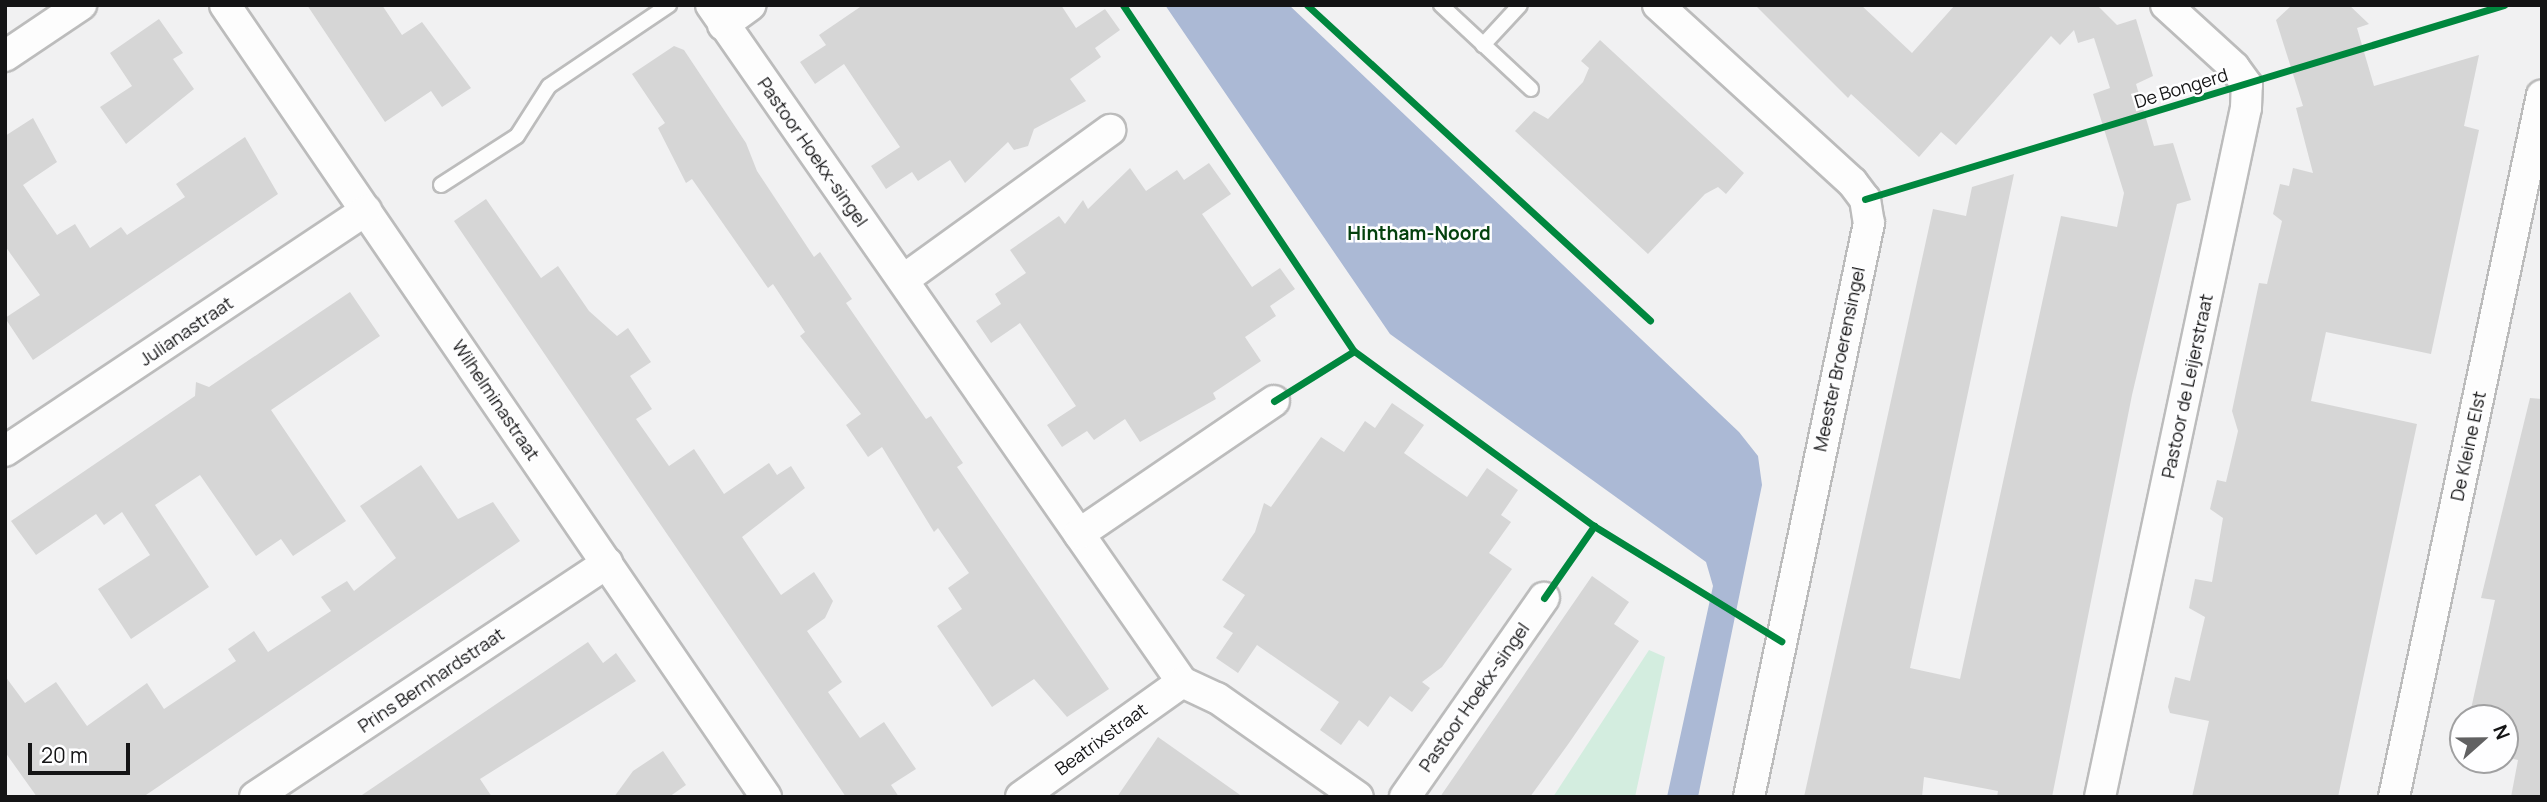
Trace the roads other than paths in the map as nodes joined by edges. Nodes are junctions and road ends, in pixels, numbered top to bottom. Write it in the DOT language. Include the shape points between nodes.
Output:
graph roads {
  1 [pos="81,5"];
  2 [pos="225,5"];
  3 [pos="669,5"];
  4 [pos="751,5"];
  5 [pos="1441,5"];
  6 [pos="1520,5"];
  7 [pos="1658,5"];
  8 [pos="2166,5"];
  9 [pos="717,15"];
  10 [pos="1483,45"];
  11 [pos="5,56"];
  12 [pos="1531,89"];
  13 [pos="2542,95"];
  14 [pos="1110,130"];
  15 [pos="441,185"];
  16 [pos="366,210"];
  17 [pos="903,280"];
  18 [pos="1274,401"];
  19 [pos="5,452"];
  20 [pos="1079,534"];
  21 [pos="607,563"];
  22 [pos="1544,598"];
  23 [pos="1182,682"];
  24 [pos="255,797"];
  25 [pos="766,797"];
  26 [pos="1021,797"];
  27 [pos="1357,797"];
  28 [pos="1405,797"];
  29 [pos="1749,797"];
  30 [pos="2100,797"];
  31 [pos="2393,797"];
  1 -- 11 [label="street"];
  2 -- 16 [label="street, Wilhelminastraat"];
  3 -- 15 [label="lane" via="549,86 517,136"];
  4 -- 9 [label="street, Pastoor Hoekx-singel"];
  5 -- 10 [label="lane"];
  6 -- 10 [label="lane"];
  7 -- 29 [label="street, Meester Broerensingel" via="1866,199 1868,223"];
  8 -- 30 [label="street, Pastoor de Leijerstraat" via="2234,67 2246,85 2246,108"];
  9 -- 17 [label="street, Pastoor Hoekx-singel"];
  10 -- 12 [label="lane"];
  13 -- 31 [label="street, De Kleine Elst"];
  14 -- 17 [label="street"];
  16 -- 19 [label="street, Julianastraat"];
  16 -- 21 [label="street, Wilhelminastraat"];
  17 -- 20 [label="street, Pastoor Hoekx-singel"];
  18 -- 20 [label="street"];
  20 -- 23 [label="street, Pastoor Hoekx-singel"];
  21 -- 24 [label="street, Prins Bernhardstraat"];
  21 -- 25 [label="street, Wilhelminastraat"];
  22 -- 28 [label="street, Pastoor Hoekx-singel"];
  23 -- 26 [label="street, Beatrixstraat"];
  23 -- 27 [label="street" via="1217,698"];
}
